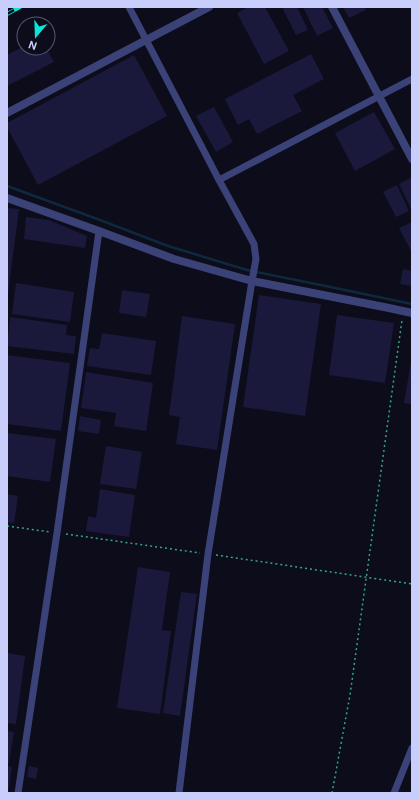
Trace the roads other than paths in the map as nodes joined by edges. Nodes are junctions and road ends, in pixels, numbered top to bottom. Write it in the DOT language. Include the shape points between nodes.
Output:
graph roads {
  1 [pos="129,7"];
  2 [pos="209,7"];
  3 [pos="332,7"];
  4 [pos="146,39"];
  5 [pos="412,79"];
  6 [pos="379,96"];
  7 [pos="7,113"];
  8 [pos="412,159"];
  9 [pos="219,180"];
  10 [pos="7,198"];
  11 [pos="99,231"];
  12 [pos="252,280"];
  13 [pos="412,313"];
  14 [pos="412,748"];
  15 [pos="18,793"];
  16 [pos="179,793"];
  17 [pos="394,793"];
  1 -- 4 [label="street"];
  2 -- 4 [label="street"];
  3 -- 6 [label="street"];
  4 -- 7 [label="street"];
  4 -- 9 [label="street"];
  5 -- 6 [label="street"];
  6 -- 8 [label="street"];
  6 -- 9 [label="street"];
  9 -- 12 [label="street" via="254,244 256,259"];
  10 -- 11 [label="street"];
  11 -- 12 [label="street" via="174,259"];
  11 -- 15 [label="street"];
  12 -- 13 [label="street"];
  12 -- 16 [label="street" via="208,554"];
  14 -- 17 [label="street"];
}
